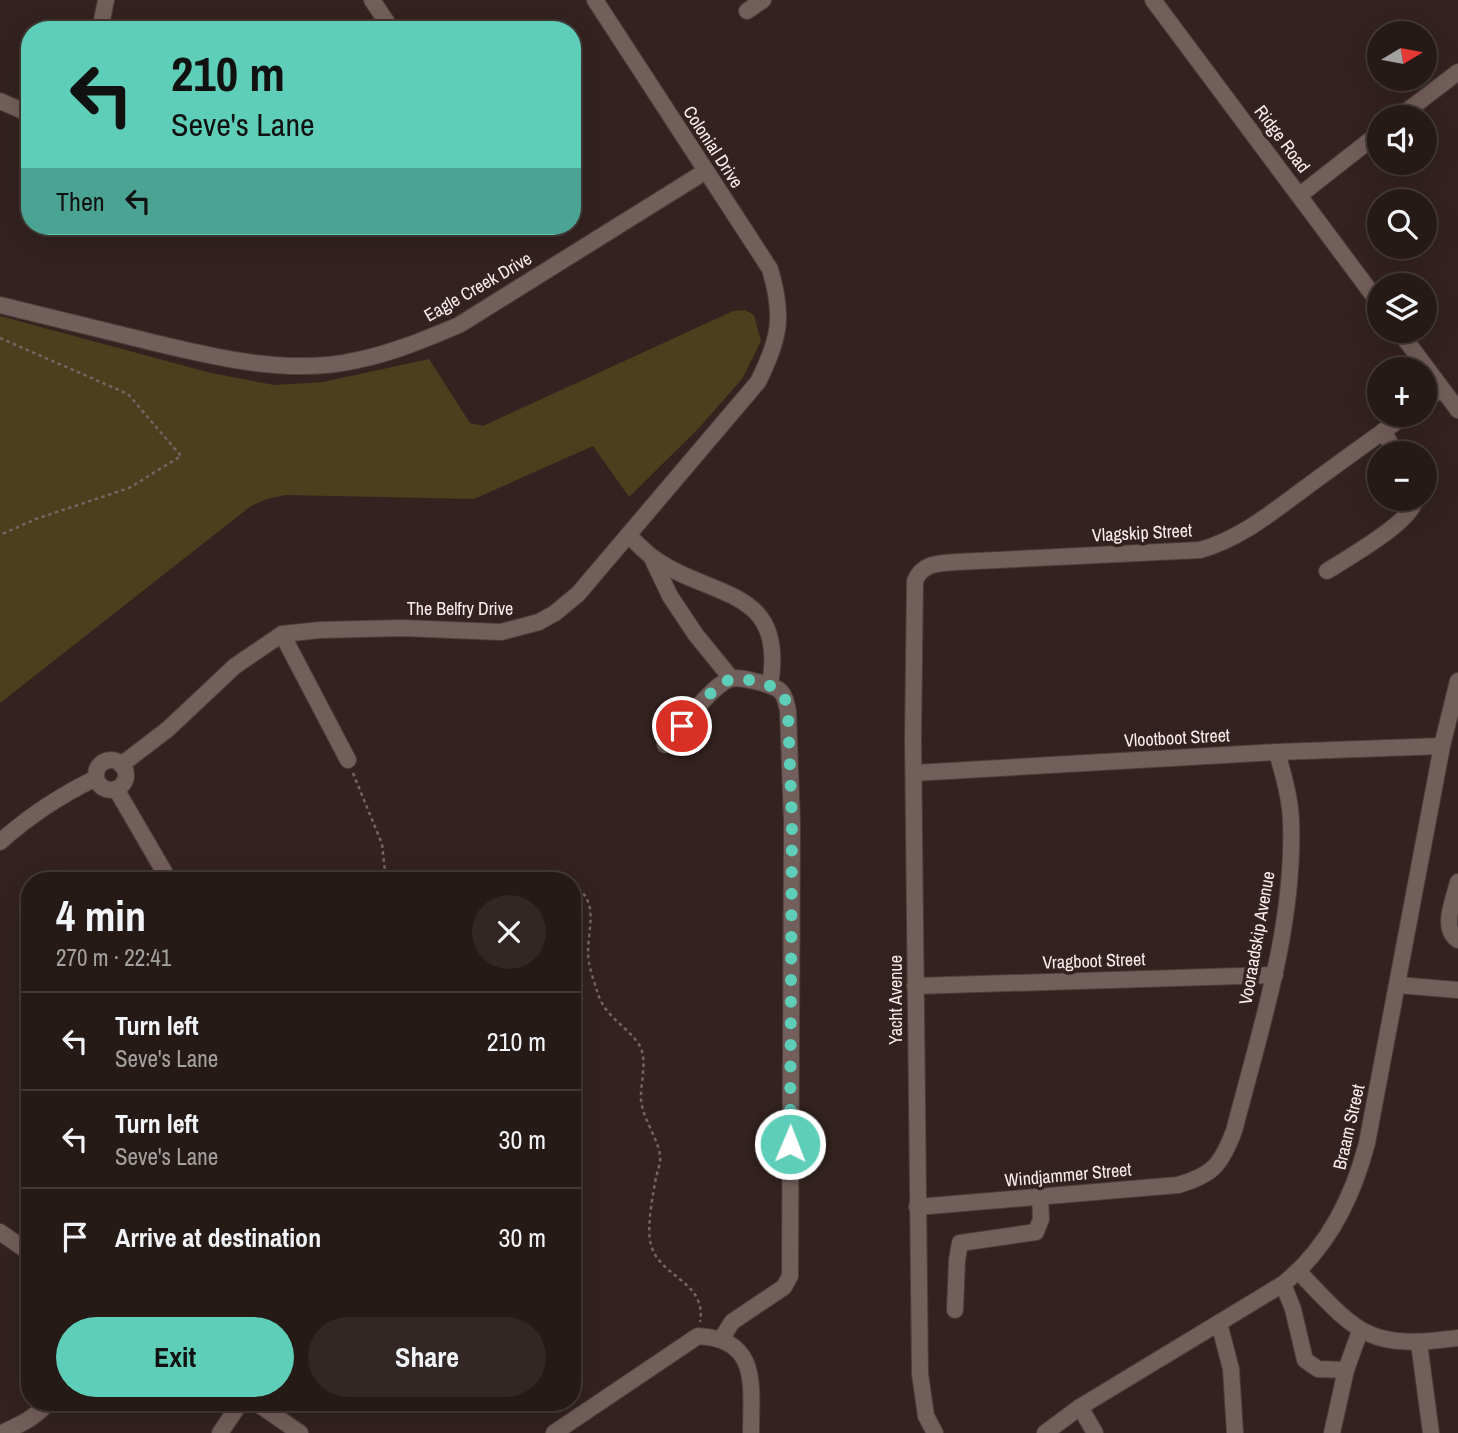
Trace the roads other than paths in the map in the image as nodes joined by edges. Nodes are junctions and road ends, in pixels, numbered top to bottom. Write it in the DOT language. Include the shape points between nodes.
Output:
graph roads {
  1 [pos="106,0"];
  2 [pos="372,0"];
  3 [pos="594,0"];
  4 [pos="763,0"];
  5 [pos="1153,0"];
  6 [pos="747,11"];
  7 [pos="102,21"];
  8 [pos="386,21"];
  9 [pos="1458,72"];
  10 [pos="0,101"];
  11 [pos="1415,105"];
  12 [pos="21,110"];
  13 [pos="1367,142"];
  14 [pos="706,171"];
  15 [pos="1300,195"];
  16 [pos="1367,287"];
  17 [pos="0,305"];
  18 [pos="779,323"];
  19 [pos="1408,343"];
  20 [pos="1441,389"];
  21 [pos="1437,392"];
  22 [pos="1458,410"];
  23 [pos="1390,427"];
  24 [pos="1383,432"];
  25 [pos="1389,441"];
  26 [pos="1410,511"];
  27 [pos="628,535"];
  28 [pos="653,558"];
  29 [pos="924,568"];
  30 [pos="1327,571"];
  31 [pos="282,634"];
  32 [pos="731,678"];
  33 [pos="1458,681"];
  34 [pos="770,685"];
  35 [pos="665,745"];
  36 [pos="1442,746"];
  37 [pos="1277,752"];
  38 [pos="348,761"];
  39 [pos="121,765"];
  40 [pos="914,773"];
  41 [pos="96,778"];
  42 [pos="116,789"];
  43 [pos="0,842"];
  44 [pos="164,872"];
  45 [pos="1458,882"];
  46 [pos="1458,940"];
  47 [pos="1275,975"];
  48 [pos="1398,985"];
  49 [pos="915,986"];
  50 [pos="1458,990"];
  51 [pos="1218,1166"];
  52 [pos="1040,1197"];
  53 [pos="917,1207"];
  54 [pos="0,1232"];
  55 [pos="21,1247"];
  56 [pos="1299,1272"];
  57 [pos="1283,1284"];
  58 [pos="955,1310"];
  59 [pos="1219,1323"];
  60 [pos="1360,1331"];
  61 [pos="722,1338"];
  62 [pos="1458,1338"];
  63 [pos="1419,1343"];
  64 [pos="1346,1370"];
  65 [pos="1080,1407"];
  66 [pos="40,1411"];
  67 [pos="235,1411"];
  68 [pos="268,1411"];
  69 [pos="2,1433"];
  70 [pos="220,1433"];
  71 [pos="300,1433"];
  72 [pos="554,1433"];
  73 [pos="751,1433"];
  74 [pos="935,1433"];
  75 [pos="1045,1433"];
  76 [pos="1095,1433"];
  77 [pos="1234,1433"];
  78 [pos="1332,1433"];
  79 [pos="1431,1433"];
  1 -- 7 [label="street"];
  2 -- 8 [label="street"];
  3 -- 14 [label="street, Colonial Drive"];
  4 -- 6 [label="street"];
  5 -- 15 [label="street, Ridge Road"];
  9 -- 11 [label="street"];
  10 -- 12 [label="street"];
  13 -- 15 [label="street"];
  14 -- 17 [label="street, Eagle Creek Drive" via="459,325 356,361 269,365 176,348"];
  14 -- 18 [label="street, Colonial Drive" via="769,269 778,296"];
  15 -- 16 [label="street, Ridge Road"];
  18 -- 27 [label="street, The Belfry Drive" via="773,352 758,382"];
  19 -- 20 [label="street"];
  20 -- 21 [label="street"];
  20 -- 22 [label="street"];
  23 -- 24 [label="street, Vlagskip Street"];
  24 -- 25 [label="street"];
  24 -- 29 [label="street, Vlagskip Street" via="1217,545 1200,550 956,562"];
  26 -- 30 [label="street"];
  27 -- 28 [label="street"];
  27 -- 31 [label="street, The Belfry Drive" via="578,594 555,613 522,628"];
  28 -- 32 [label="street" via="670,596"];
  28 -- 34 [label="street" via="751,607 762,618 774,660"];
  29 -- 40 [label="street, Yacht Avenue" via="915,581"];
  31 -- 38 [label="street"];
  31 -- 39 [label="street, The Belfry Drive" via="235,666"];
  32 -- 34 [label="street"];
  32 -- 35 [label="street" via="716,688"];
  33 -- 36 [label="street, Braam Street"];
  34 -- 61 [label="street" via="785,696 790,781 790,1276 783,1287 732,1322"];
  36 -- 37 [label="street, Vlootboot Street"];
  36 -- 48 [label="street, Braam Street"];
  37 -- 40 [label="street, Vlootboot Street"];
  37 -- 47 [label="street, Vooraadskip Avenue" via="1291,820"];
  39 -- 41 [label="street" via="107,761 98,767"];
  39 -- 42 [label="street" via="126,778"];
  40 -- 49 [label="street, Yacht Avenue"];
  41 -- 42 [label="street" via="103,788"];
  41 -- 43 [label="street" via="64,793"];
  42 -- 44 [label="street"];
  45 -- 46 [label="street" via="1448,925"];
  47 -- 49 [label="street, Vragboot Street"];
  47 -- 51 [label="street, Vooraadskip Avenue" via="1234,1131"];
  48 -- 50 [label="street"];
  48 -- 56 [label="street, Braam Street" via="1360,1171 1336,1224"];
  49 -- 53 [label="street, Yacht Avenue"];
  51 -- 52 [label="street, Windjammer Street" via="1178,1185"];
  52 -- 53 [label="street, Windjammer Street"];
  52 -- 58 [label="street" via="1036,1232 960,1243"];
  53 -- 74 [label="street, Yacht Avenue" via="920,1374 926,1416"];
  54 -- 55 [label="street"];
  56 -- 57 [label="street, Braam Street"];
  56 -- 60 [label="street"];
  57 -- 59 [label="street, Braam Street"];
  57 -- 64 [label="street" via="1305,1360 1318,1368"];
  59 -- 65 [label="street, Braam Street"];
  59 -- 77 [label="street" via="1231,1369"];
  60 -- 63 [label="street"];
  60 -- 64 [label="street"];
  61 -- 72 [label="street" via="698,1336 683,1344"];
  61 -- 73 [label="street" via="746,1360"];
  62 -- 63 [label="street"];
  63 -- 79 [label="street"];
  64 -- 78 [label="street"];
  65 -- 75 [label="street, Braam Street"];
  65 -- 76 [label="street"];
  66 -- 69 [label="street"];
  67 -- 70 [label="street"];
  68 -- 71 [label="street"];
}
